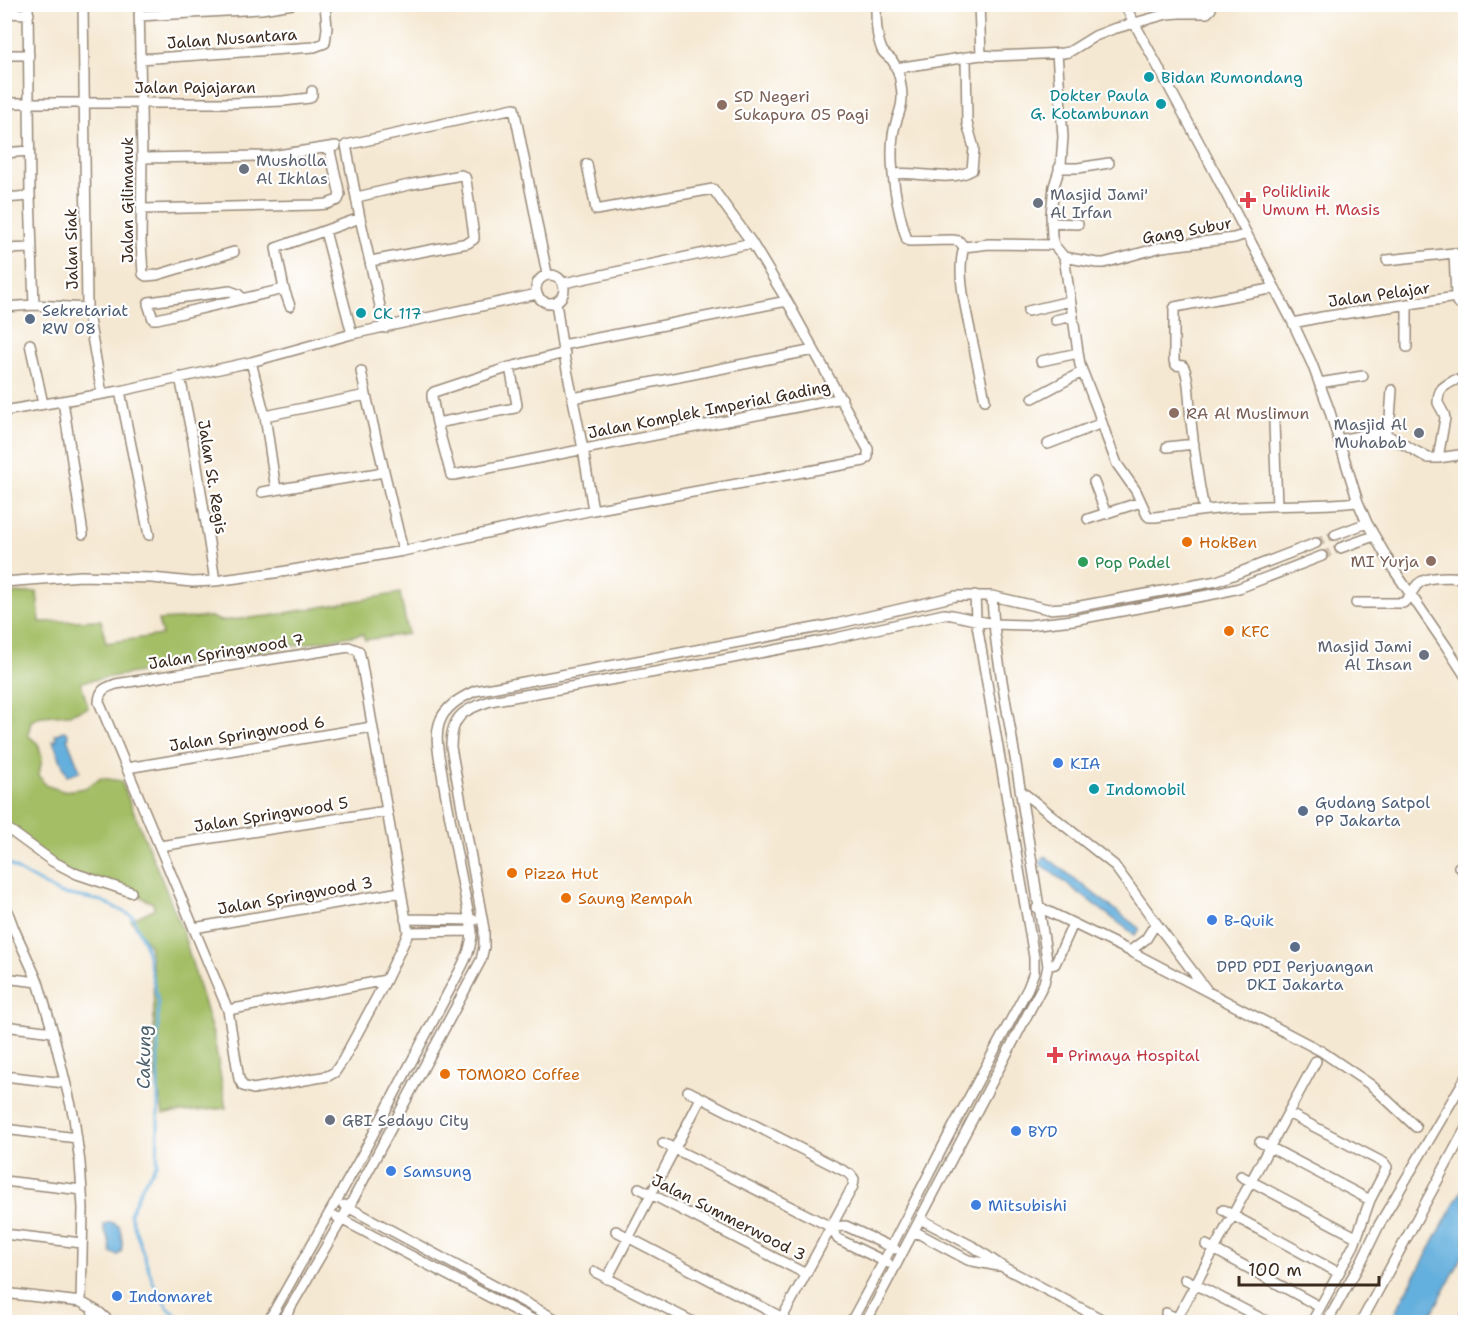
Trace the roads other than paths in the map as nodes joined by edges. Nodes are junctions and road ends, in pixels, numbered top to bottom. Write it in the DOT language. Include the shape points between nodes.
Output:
graph roads {
  1 [pos="84,4"];
  2 [pos="139,4"];
  3 [pos="325,4"];
  4 [pos="876,4"];
  5 [pos="979,4"];
  6 [pos="1124,4"];
  7 [pos="1211,4"];
  8 [pos="290,5"];
  9 [pos="28,9"];
  10 [pos="4,14"];
  11 [pos="139,16"];
  12 [pos="1134,23"];
  13 [pos="1057,53"];
  14 [pos="4,55"];
  15 [pos="29,55"];
  16 [pos="981,55"];
  17 [pos="966,57"];
  18 [pos="140,59"];
  19 [pos="896,68"];
  20 [pos="312,91"];
  21 [pos="141,102"];
  22 [pos="4,103"];
  23 [pos="29,103"];
  24 [pos="85,103"];
  25 [pos="29,151"];
  26 [pos="4,153"];
  27 [pos="142,158"];
  28 [pos="1109,163"];
  29 [pos="587,164"];
  30 [pos="1059,168"];
  31 [pos="894,174"];
  32 [pos="30,196"];
  33 [pos="357,197"];
  34 [pos="4,198"];
  35 [pos="142,209"];
  36 [pos="360,219"];
  37 [pos="1051,223"];
  38 [pos="1078,224"];
  39 [pos="325,231"];
  40 [pos="1245,234"];
  41 [pos="752,243"];
  42 [pos="1054,245"];
  43 [pos="964,247"];
  44 [pos="32,248"];
  45 [pos="4,249"];
  46 [pos="1466,251"];
  47 [pos="234,252"];
  48 [pos="1454,253"];
  49 [pos="1064,257"];
  50 [pos="371,261"];
  51 [pos="1387,261"];
  52 [pos="547,274"];
  53 [pos="564,283"];
  54 [pos="1275,288"];
  55 [pos="284,289"];
  56 [pos="537,294"];
  57 [pos="1456,297"];
  58 [pos="243,299"];
  59 [pos="787,301"];
  60 [pos="1070,301"];
  61 [pos="556,302"];
  62 [pos="1407,304"];
  63 [pos="34,305"];
  64 [pos="290,306"];
  65 [pos="4,307"];
  66 [pos="1466,307"];
  67 [pos="87,308"];
  68 [pos="1028,311"];
  69 [pos="1072,316"];
  70 [pos="1055,320"];
  71 [pos="1293,323"];
  72 [pos="384,328"];
  73 [pos="352,334"];
  74 [pos="30,344"];
  75 [pos="1407,347"];
  76 [pos="563,349"];
  77 [pos="814,350"];
  78 [pos="1078,353"];
  79 [pos="1041,361"];
  80 [pos="251,362"];
  81 [pos="510,368"];
  82 [pos="361,371"];
  83 [pos="1082,372"];
  84 [pos="1363,376"];
  85 [pos="180,377"];
  86 [pos="1455,380"];
  87 [pos="1319,383"];
  88 [pos="1392,390"];
  89 [pos="120,391"];
  90 [pos="102,394"];
  91 [pos="366,395"];
  92 [pos="573,398"];
  93 [pos="842,398"];
  94 [pos="1033,398"];
  95 [pos="985,400"];
  96 [pos="63,401"];
  97 [pos="44,404"];
  98 [pos="4,411"];
  99 [pos="265,416"];
  100 [pos="437,423"];
  101 [pos="1102,423"];
  102 [pos="1274,423"];
  103 [pos="1385,434"];
  104 [pos="1340,440"];
  105 [pos="1048,444"];
  106 [pos="1194,444"];
  107 [pos="1167,447"];
  108 [pos="583,450"];
  109 [pos="1466,454"];
  110 [pos="1438,458"];
  111 [pos="384,472"];
  112 [pos="1094,482"];
  113 [pos="276,490"];
  114 [pos="262,492"];
  115 [pos="1142,502"];
  116 [pos="1358,502"];
  117 [pos="1277,506"];
  118 [pos="593,510"];
  119 [pos="1204,510"];
  120 [pos="1106,514"];
  121 [pos="1088,519"];
  122 [pos="1367,523"];
  123 [pos="82,534"];
  124 [pos="149,535"];
  125 [pos="1335,535"];
  126 [pos="1374,536"];
  127 [pos="1316,543"];
  128 [pos="1340,548"];
  129 [pos="403,551"];
  130 [pos="1322,556"];
  131 [pos="1271,561"];
  132 [pos="1276,573"];
  133 [pos="1466,578"];
  134 [pos="215,581"];
  135 [pos="4,582"];
  136 [pos="975,595"];
  137 [pos="1411,595"];
  138 [pos="992,596"];
  139 [pos="1356,603"];
  140 [pos="976,619"];
  141 [pos="993,624"];
  142 [pos="709,649"];
  143 [pos="712,662"];
  144 [pos="1466,677"];
  145 [pos="1004,692"];
  146 [pos="990,694"];
  147 [pos="372,727"];
  148 [pos="127,768"];
  149 [pos="1021,791"];
  150 [pos="459,792"];
  151 [pos="446,794"];
  152 [pos="387,810"];
  153 [pos="1025,818"];
  154 [pos="1011,820"];
  155 [pos="4,826"];
  156 [pos="160,846"];
  157 [pos="131,892"];
  158 [pos="400,892"];
  159 [pos="4,902"];
  160 [pos="1040,908"];
  161 [pos="1026,910"];
  162 [pos="405,919"];
  163 [pos="470,920"];
  164 [pos="483,921"];
  165 [pos="1156,923"];
  166 [pos="1073,924"];
  167 [pos="9,928"];
  168 [pos="194,928"];
  169 [pos="472,931"];
  170 [pos="408,932"];
  171 [pos="1130,951"];
  172 [pos="1048,966"];
  173 [pos="4,978"];
  174 [pos="386,980"];
  175 [pos="38,982"];
  176 [pos="1208,991"];
  177 [pos="228,1010"];
  178 [pos="4,1026"];
  179 [pos="53,1032"];
  180 [pos="1316,1061"];
  181 [pos="4,1076"];
  182 [pos="1466,1077"];
  183 [pos="65,1083"];
  184 [pos="688,1091"];
  185 [pos="701,1098"];
  186 [pos="1288,1113"];
  187 [pos="1416,1127"];
  188 [pos="1466,1128"];
  189 [pos="4,1129"];
  190 [pos="77,1138"];
  191 [pos="1260,1142"];
  192 [pos="663,1143"];
  193 [pos="1269,1147"];
  194 [pos="675,1148"];
  195 [pos="1242,1176"];
  196 [pos="4,1181"];
  197 [pos="1251,1181"];
  198 [pos="639,1188"];
  199 [pos="82,1190"];
  200 [pos="651,1194"];
  201 [pos="1370,1200"];
  202 [pos="337,1202"];
  203 [pos="349,1207"];
  204 [pos="1223,1210"];
  205 [pos="330,1214"];
  206 [pos="1233,1216"];
  207 [pos="342,1219"];
  208 [pos="920,1219"];
  209 [pos="831,1227"];
  210 [pos="914,1231"];
  211 [pos="616,1232"];
  212 [pos="4,1234"];
  213 [pos="1356,1237"];
  214 [pos="628,1238"];
  215 [pos="82,1243"];
  216 [pos="891,1247"];
  217 [pos="1210,1247"];
  218 [pos="902,1253"];
  219 [pos="884,1261"];
  220 [pos="895,1267"];
  221 [pos="1003,1267"];
  222 [pos="595,1272"];
  223 [pos="1339,1273"];
  224 [pos="806,1274"];
  225 [pos="607,1279"];
  226 [pos="1185,1279"];
  227 [pos="1196,1284"];
  228 [pos="4,1293"];
  229 [pos="81,1302"];
  230 [pos="1320,1306"];
  231 [pos="92,1310"];
  232 [pos="1166,1313"];
  233 [pos="1466,1316"];
  234 [pos="782,1320"];
  235 [pos="555,1321"];
  236 [pos="1179,1321"];
  237 [pos="98,1323"];
  238 [pos="110,1323"];
  239 [pos="268,1323"];
  240 [pos="282,1323"];
  241 [pos="537,1323"];
  242 [pos="693,1323"];
  243 [pos="851,1323"];
  244 [pos="866,1323"];
  245 [pos="1107,1323"];
  246 [pos="1268,1323"];
  247 [pos="1312,1323"];
  248 [pos="1327,1323"];
  249 [pos="1360,1323"];
  250 [pos="1462,1323"];
  1 -- 24 [label="street, Jalan Siak"];
  2 -- 11 [label="street, Jalan Gilimanuk"];
  3 -- 18 [label="street, Jalan Nusantara" via="325,43 314,47"];
  4 -- 19 [label="street" via="876,29 883,51"];
  5 -- 16 [label="street"];
  6 -- 12 [label="street"];
  7 -- 12 [label="street" via="1207,13 1169,14"];
  8 -- 11 [label="street"];
  9 -- 10 [label="street"];
  9 -- 15 [label="street"];
  11 -- 18 [label="street, Jalan Gilimanuk"];
  12 -- 13 [label="street" via="1103,32 1069,52"];
  12 -- 40 [label="street"];
  13 -- 16 [label="street"];
  13 -- 30 [label="street" via="1064,137"];
  14 -- 15 [label="street"];
  15 -- 23 [label="street"];
  16 -- 17 [label="street"];
  17 -- 19 [label="street"];
  17 -- 31 [label="street" via="967,123 974,148 972,170 950,176"];
  18 -- 21 [label="street, Jalan Gilimanuk"];
  19 -- 31 [label="street" via="903,101 893,137"];
  20 -- 21 [label="street, Jalan Pajajaran" via="310,98 305,99"];
  21 -- 24 [label="street, Jalan Pajajaran"];
  21 -- 27 [label="street, Jalan Gilimanuk"];
  22 -- 23 [label="street"];
  23 -- 24 [label="street"];
  23 -- 25 [label="street"];
  24 -- 67 [label="street, Jalan Siak"];
  25 -- 26 [label="street"];
  25 -- 32 [label="street"];
  27 -- 35 [label="street, Jalan Gilimanuk"];
  27 -- 35 [label="street" via="271,156 332,147 340,195 335,202 315,205"];
  28 -- 30 [label="street"];
  29 -- 41 [label="street" via="596,210 713,189"];
  30 -- 37 [label="street"];
  31 -- 43 [label="street" via="907,240 952,240"];
  32 -- 34 [label="street"];
  32 -- 44 [label="street"];
  33 -- 36 [label="street"];
  33 -- 50 [label="street" via="460,175 466,180 472,241"];
  33 -- 52 [label="street" via="346,145 514,108"];
  35 -- 47 [label="street, Jalan Gilimanuk" via="146,276"];
  36 -- 39 [label="street"];
  36 -- 50 [label="street"];
  37 -- 38 [label="street"];
  37 -- 42 [label="street"];
  39 -- 55 [label="street" via="276,248"];
  39 -- 73 [label="street"];
  40 -- 49 [label="street, Gang Subur" via="1162,247 1104,263"];
  40 -- 54 [label="street"];
  41 -- 53 [label="street"];
  41 -- 59 [label="street"];
  42 -- 43 [label="street"];
  42 -- 49 [label="street"];
  43 -- 95 [label="street" via="963,290"];
  44 -- 45 [label="street"];
  44 -- 63 [label="street"];
  46 -- 48 [label="street"];
  48 -- 51 [label="street"];
  48 -- 57 [label="street"];
  49 -- 60 [label="street"];
  50 -- 72 [label="street"];
  52 -- 53 [label="street" via="554,274"];
  52 -- 56 [label="street" via="536,286"];
  53 -- 61 [label="street" via="565,291"];
  54 -- 71 [label="street"];
  54 -- 106 [label="street" via="1175,307 1174,361 1187,373"];
  55 -- 58 [label="street"];
  55 -- 64 [label="street"];
  56 -- 61 [label="street" via="544,302"];
  56 -- 72 [label="street"];
  57 -- 62 [label="street, Jalan Pelajar"];
  57 -- 66 [label="street, Jalan Pelajar"];
  58 -- 58 [label="street" via="153,319 148,304 230,291"];
  59 -- 76 [label="street"];
  59 -- 77 [label="street"];
  60 -- 68 [label="street"];
  60 -- 69 [label="street"];
  61 -- 76 [label="street, Jalan Komplek Imperial Gading"];
  62 -- 71 [label="street, Jalan Pelajar"];
  62 -- 75 [label="street"];
  63 -- 65 [label="street"];
  63 -- 67 [label="street"];
  67 -- 90 [label="street, Jalan Siak"];
  69 -- 70 [label="street"];
  69 -- 78 [label="street"];
  71 -- 87 [label="street"];
  72 -- 73 [label="street"];
  73 -- 80 [label="street"];
  74 -- 97 [label="street"];
  76 -- 81 [label="street"];
  76 -- 92 [label="street, Jalan Komplek Imperial Gading"];
  77 -- 92 [label="street"];
  77 -- 93 [label="street"];
  78 -- 79 [label="street"];
  78 -- 83 [label="street"];
  80 -- 85 [label="street"];
  80 -- 99 [label="street"];
  81 -- 100 [label="street" via="434,392"];
  81 -- 100 [label="street" via="515,408"];
  82 -- 91 [label="street"];
  83 -- 94 [label="street"];
  83 -- 101 [label="street"];
  84 -- 87 [label="street"];
  85 -- 89 [label="street"];
  85 -- 134 [label="street, Jalan St. Regis"];
  86 -- 110 [label="street" via="1439,391 1438,403 1444,418"];
  87 -- 104 [label="street"];
  88 -- 103 [label="street"];
  89 -- 90 [label="street"];
  89 -- 124 [label="street"];
  90 -- 96 [label="street"];
  91 -- 99 [label="street"];
  91 -- 111 [label="street"];
  92 -- 108 [label="street, Jalan Komplek Imperial Gading"];
  93 -- 108 [label="street, Jalan Komplek Imperial Gading"];
  93 -- 118 [label="street" via="868,449 864,461"];
  96 -- 97 [label="street"];
  96 -- 123 [label="street"];
  97 -- 98 [label="street"];
  99 -- 113 [label="street"];
  100 -- 108 [label="street" via="452,475"];
  101 -- 105 [label="street"];
  101 -- 115 [label="street" via="1117,464"];
  102 -- 117 [label="street"];
  103 -- 104 [label="street"];
  103 -- 110 [label="street" via="1428,458"];
  104 -- 116 [label="street"];
  106 -- 107 [label="street"];
  106 -- 119 [label="street"];
  108 -- 118 [label="street, Jalan Komplek Imperial Gading"];
  109 -- 110 [label="street"];
  111 -- 113 [label="street"];
  111 -- 129 [label="street"];
  112 -- 120 [label="street"];
  113 -- 114 [label="street"];
  115 -- 119 [label="street" via="1149,517"];
  115 -- 120 [label="street"];
  116 -- 117 [label="street"];
  116 -- 122 [label="street"];
  117 -- 119 [label="street"];
  118 -- 129 [label="street"];
  120 -- 121 [label="street"];
  122 -- 125 [label="street"];
  122 -- 126 [label="street"];
  126 -- 128 [label="street"];
  126 -- 137 [label="street"];
  127 -- 131 [label="street"];
  129 -- 134 [label="street"];
  130 -- 132 [label="street"];
  131 -- 132 [label="street"];
  131 -- 138 [label="street" via="1217,581 1075,608 1048,609"];
  132 -- 141 [label="street" via="1219,593 1095,616 1029,625"];
  133 -- 137 [label="street" via="1429,579 1418,584"];
  134 -- 135 [label="street" via="81,576"];
  136 -- 138 [label="street"];
  136 -- 140 [label="street"];
  136 -- 142 [label="street"];
  137 -- 139 [label="street" via="1403,603"];
  137 -- 144 [label="street"];
  138 -- 141 [label="street"];
  140 -- 141 [label="street"];
  140 -- 143 [label="street" via="944,614"];
  140 -- 146 [label="street"];
  141 -- 145 [label="street"];
  142 -- 143 [label="street"];
  142 -- 151 [label="street" via="463,696 447,710 438,727"];
  143 -- 150 [label="street" via="490,700 471,707 454,724 451,738"];
  145 -- 146 [label="street"];
  145 -- 149 [label="street"];
  146 -- 154 [label="street"];
  147 -- 148 [label="street, Jalan Springwood 6"];
  147 -- 148 [label="street, Jalan Springwood 7" via="358,651 354,648 116,684 104,689 99,702"];
  147 -- 152 [label="street"];
  148 -- 156 [label="street"];
  149 -- 153 [label="street"];
  149 -- 165 [label="street" via="1114,865"];
  150 -- 151 [label="street"];
  150 -- 164 [label="street"];
  151 -- 163 [label="street"];
  152 -- 156 [label="street, Jalan Springwood 5"];
  152 -- 158 [label="street"];
  153 -- 154 [label="street"];
  153 -- 160 [label="street"];
  154 -- 161 [label="street"];
  155 -- 157 [label="street" via="77,874"];
  156 -- 168 [label="street"];
  158 -- 162 [label="street"];
  158 -- 168 [label="street, Jalan Springwood 3"];
  159 -- 167 [label="street"];
  160 -- 161 [label="street"];
  160 -- 166 [label="street"];
  160 -- 172 [label="street"];
  161 -- 216 [label="street" via="1034,957 1028,988"];
  162 -- 163 [label="street"];
  162 -- 170 [label="street"];
  163 -- 164 [label="street"];
  163 -- 169 [label="street"];
  164 -- 203 [label="street" via="481,960"];
  165 -- 171 [label="street" via="1146,939"];
  165 -- 176 [label="street"];
  166 -- 171 [label="street"];
  166 -- 172 [label="street" via="1055,964"];
  167 -- 175 [label="street"];
  168 -- 177 [label="street"];
  169 -- 170 [label="street"];
  169 -- 202 [label="street" via="470,950"];
  170 -- 174 [label="street"];
  171 -- 176 [label="street"];
  172 -- 208 [label="street" via="1044,983"];
  173 -- 175 [label="street"];
  174 -- 177 [label="street"];
  174 -- 177 [label="street" via="343,1060 328,1076 253,1089 243,1086"];
  175 -- 179 [label="street"];
  176 -- 187 [label="street" via="1321,1051 1371,1085"];
  178 -- 179 [label="street"];
  179 -- 183 [label="street"];
  180 -- 186 [label="street"];
  181 -- 183 [label="street"];
  182 -- 248 [label="street"];
  183 -- 190 [label="street"];
  184 -- 185 [label="street"];
  185 -- 194 [label="street"];
  185 -- 209 [label="street" via="850,1174 853,1186"];
  186 -- 193 [label="street"];
  186 -- 201 [label="street" via="1384,1163 1384,1175"];
  188 -- 249 [label="street"];
  189 -- 190 [label="street"];
  190 -- 199 [label="street"];
  191 -- 193 [label="street"];
  192 -- 194 [label="street"];
  193 -- 197 [label="street"];
  193 -- 201 [label="street"];
  194 -- 200 [label="street"];
  194 -- 209 [label="street"];
  195 -- 197 [label="street"];
  196 -- 199 [label="street"];
  197 -- 206 [label="street"];
  197 -- 213 [label="street"];
  198 -- 200 [label="street, Jalan Summerwood 3"];
  199 -- 215 [label="street"];
  200 -- 214 [label="street"];
  200 -- 224 [label="street, Jalan Summerwood 3"];
  201 -- 213 [label="street"];
  202 -- 203 [label="street"];
  202 -- 205 [label="street"];
  203 -- 207 [label="street"];
  203 -- 235 [label="street"];
  204 -- 206 [label="street"];
  205 -- 207 [label="street"];
  205 -- 239 [label="street"];
  206 -- 217 [label="street"];
  206 -- 223 [label="street"];
  207 -- 240 [label="street"];
  207 -- 241 [label="street"];
  208 -- 210 [label="street"];
  208 -- 221 [label="street"];
  209 -- 216 [label="street" via="846,1226"];
  209 -- 219 [label="street" via="838,1239"];
  209 -- 224 [label="street"];
  210 -- 218 [label="street"];
  210 -- 221 [label="street" via="968,1260"];
  211 -- 214 [label="street"];
  212 -- 215 [label="street"];
  213 -- 223 [label="street"];
  214 -- 225 [label="street"];
  214 -- 234 [label="street"];
  215 -- 229 [label="street"];
  216 -- 218 [label="street"];
  216 -- 219 [label="street"];
  217 -- 227 [label="street"];
  217 -- 230 [label="street"];
  218 -- 220 [label="street"];
  219 -- 220 [label="street"];
  219 -- 243 [label="street"];
  220 -- 244 [label="street"];
  221 -- 245 [label="street"];
  222 -- 225 [label="street"];
  223 -- 230 [label="street"];
  224 -- 234 [label="street"];
  225 -- 242 [label="street"];
  226 -- 227 [label="street"];
  227 -- 236 [label="street"];
  227 -- 246 [label="street"];
  228 -- 229 [label="street"];
  229 -- 231 [label="street"];
  230 -- 247 [label="street"];
  231 -- 237 [label="street"];
  231 -- 238 [label="street"];
  232 -- 236 [label="street"];
  233 -- 250 [label="street"];
}
